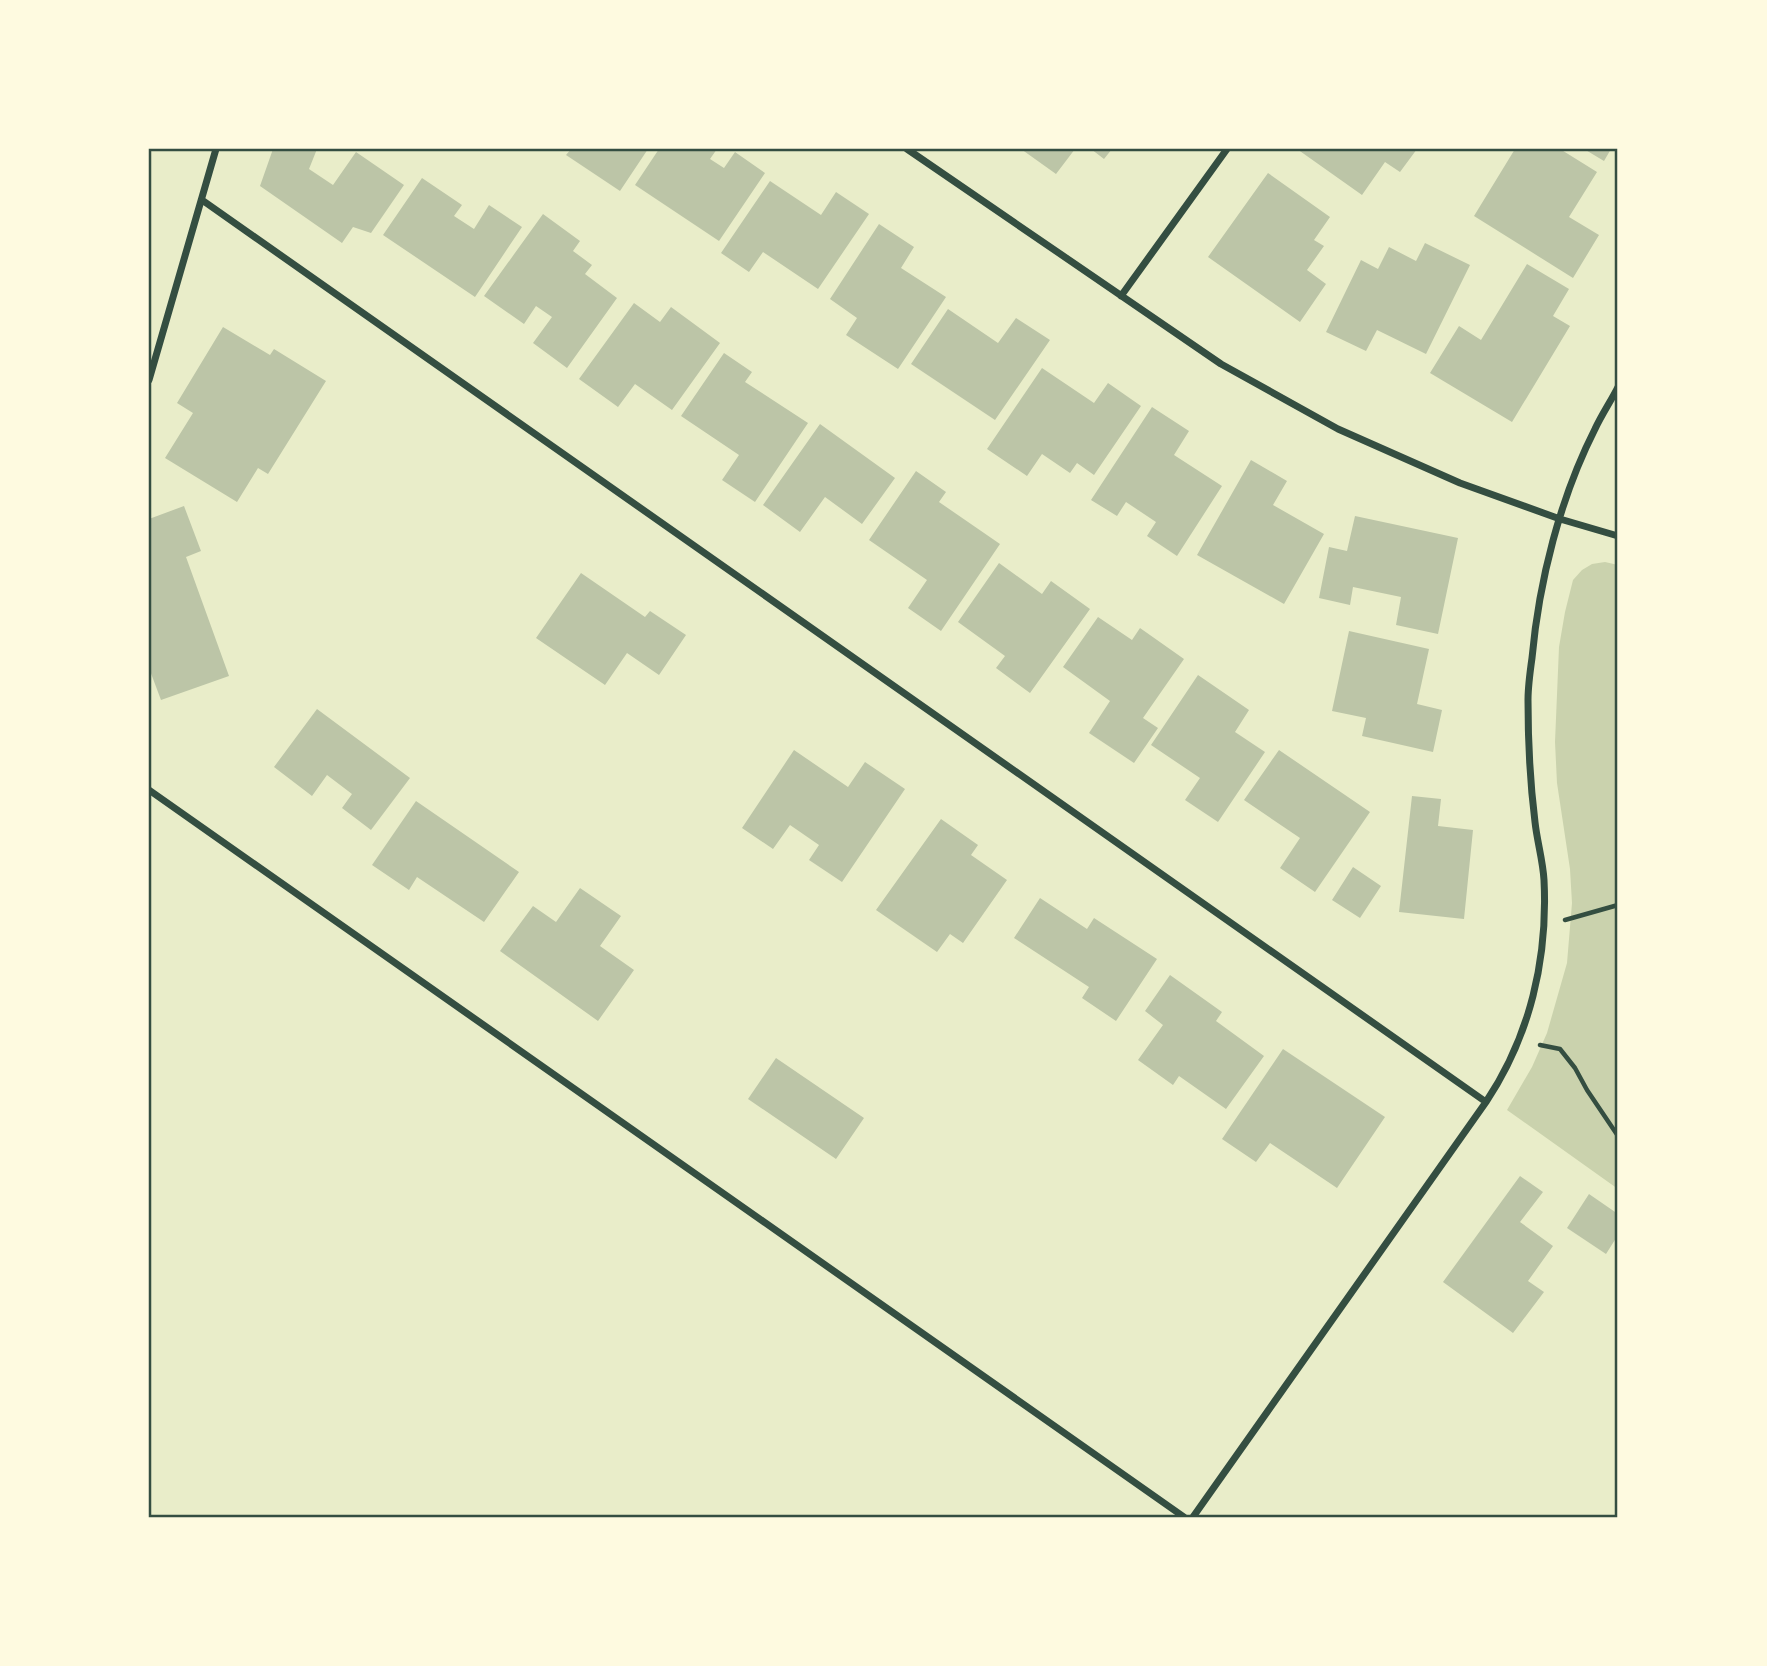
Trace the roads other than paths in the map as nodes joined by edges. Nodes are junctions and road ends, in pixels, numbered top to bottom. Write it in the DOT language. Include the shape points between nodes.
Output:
graph roads {
  1 [pos="216,149"];
  2 [pos="907,149"];
  3 [pos="1227,149"];
  4 [pos="201,200"];
  5 [pos="1121,296"];
  6 [pos="149,380"];
  7 [pos="1618,387"];
  8 [pos="1560,519"];
  9 [pos="1618,536"];
  10 [pos="149,790"];
  11 [pos="1486,1102"];
  12 [pos="1184,1517"];
  13 [pos="1193,1517"];
  1 -- 4 [label="street"];
  2 -- 5 [label="street"];
  3 -- 5 [label="street"];
  4 -- 6 [label="street"];
  4 -- 11 [label="street"];
  5 -- 8 [label="street" via="1221,363 1338,429 1460,483"];
  7 -- 8 [label="street" via="1594,430"];
  8 -- 9 [label="street"];
  8 -- 11 [label="street" via="1535,617 1528,698 1535,825 1544,878 1539,975 1522,1032"];
  10 -- 12 [label="street"];
  11 -- 13 [label="street"];
}
